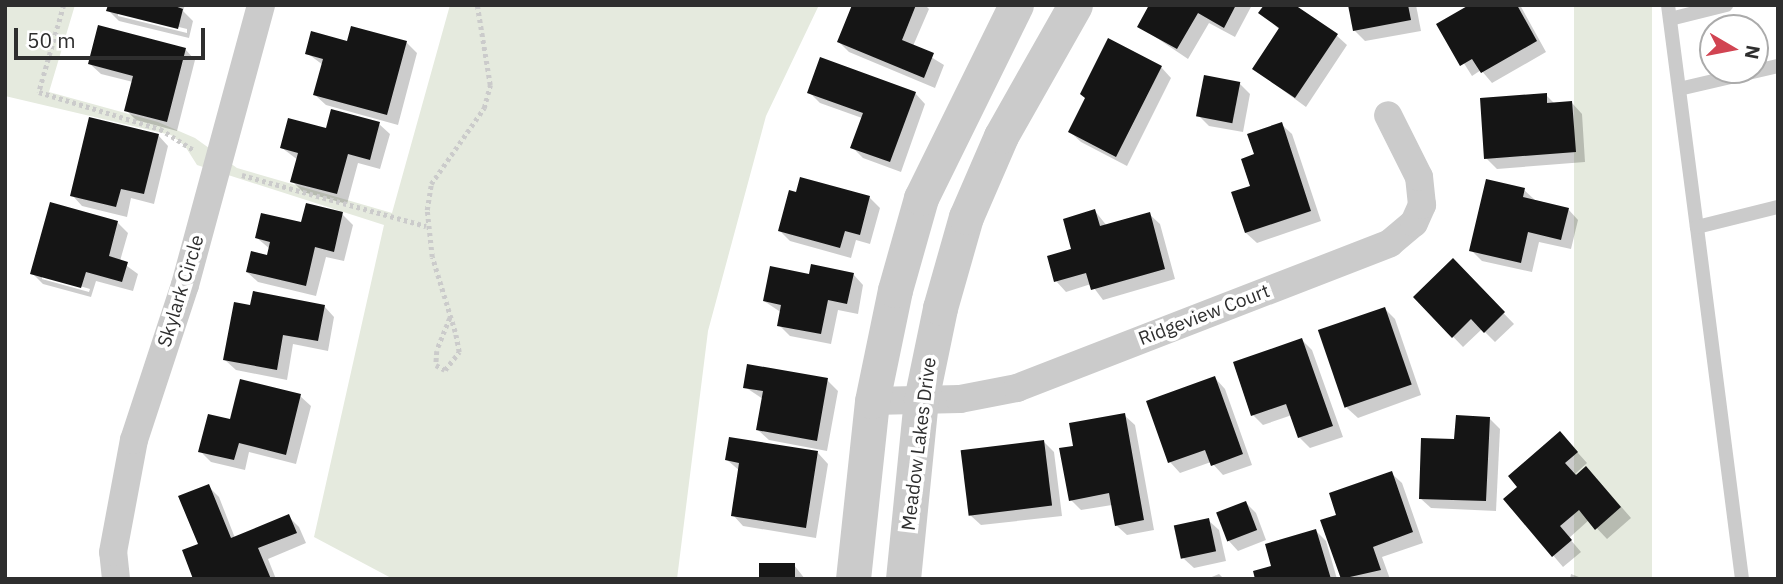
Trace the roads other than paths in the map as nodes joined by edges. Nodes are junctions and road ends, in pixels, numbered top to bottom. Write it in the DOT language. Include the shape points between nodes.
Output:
graph roads {
  1 [pos="261,5"];
  2 [pos="1016,5"];
  3 [pos="1075,5"];
  4 [pos="1726,5"];
  5 [pos="1669,12"];
  6 [pos="1778,66"];
  7 [pos="1679,89"];
  8 [pos="1388,115"];
  9 [pos="1778,207"];
  10 [pos="1697,227"];
  11 [pos="921,400"];
  12 [pos="872,401"];
  13 [pos="116,579"];
  14 [pos="853,579"];
  15 [pos="903,579"];
  16 [pos="1742,579"];
  1 -- 13 [label="street, Skylark Circle" via="185,285 134,440 113,552"];
  2 -- 12 [label="street" via="921,198 895,290"];
  3 -- 11 [label="street, Meadow Lakes Drive" via="1001,136 966,217 940,308"];
  4 -- 5 [label="lane"];
  5 -- 7 [label="lane"];
  6 -- 7 [label="lane"];
  7 -- 10 [label="lane"];
  8 -- 11 [label="street, Ridgeview Court" via="1419,177 1422,205 1414,223 1390,243 1017,388 960,399"];
  9 -- 10 [label="lane"];
  10 -- 16 [label="lane"];
  11 -- 12 [label="street, Ridgeview Court"];
  11 -- 15 [label="street, Meadow Lakes Drive"];
  12 -- 14 [label="street"];
}
